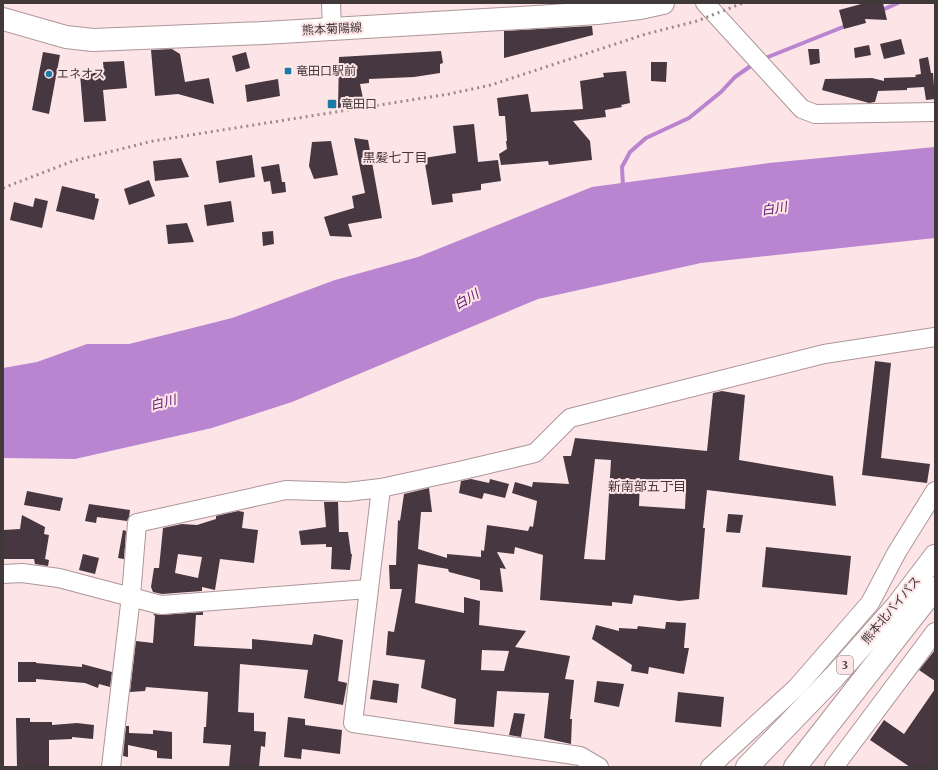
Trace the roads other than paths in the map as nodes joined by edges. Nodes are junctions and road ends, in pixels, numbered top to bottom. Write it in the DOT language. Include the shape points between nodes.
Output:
graph roads {
  1 [pos="331,3"];
  2 [pos="663,3"];
  3 [pos="705,3"];
  4 [pos="3,19"];
  5 [pos="332,29"];
  6 [pos="935,112"];
  7 [pos="935,337"];
  8 [pos="381,488"];
  9 [pos="935,491"];
  10 [pos="935,556"];
  11 [pos="3,574"];
  12 [pos="935,588"];
  13 [pos="368,589"];
  14 [pos="131,596"];
  15 [pos="935,632"];
  16 [pos="111,767"];
  17 [pos="599,767"];
  18 [pos="710,767"];
  19 [pos="747,767"];
  20 [pos="795,767"];
  21 [pos="834,767"];
  1 -- 5 [label="street"];
  2 -- 5 [label="main road, 熊本菊陽線" via="597,13"];
  3 -- 6 [label="street" via="802,108 815,114"];
  4 -- 5 [label="main road, 熊本菊陽線" via="66,38 93,40"];
  7 -- 8 [label="street" via="824,354 570,418 535,453"];
  8 -- 13 [label="street"];
  8 -- 14 [label="street" via="347,492 286,490 137,523"];
  9 -- 18 [label="street" via="897,552 870,603 797,687"];
  10 -- 19 [label="main road, 熊本北バイパス / 3" via="897,606 834,677"];
  11 -- 14 [label="street" via="22,573 60,578"];
  12 -- 20 [label="main road, 熊本北バイパス / 3"];
  13 -- 14 [label="street" via="161,605"];
  13 -- 17 [label="street" via="353,723 580,756"];
  14 -- 16 [label="street"];
  15 -- 21 [label="street"];
}
